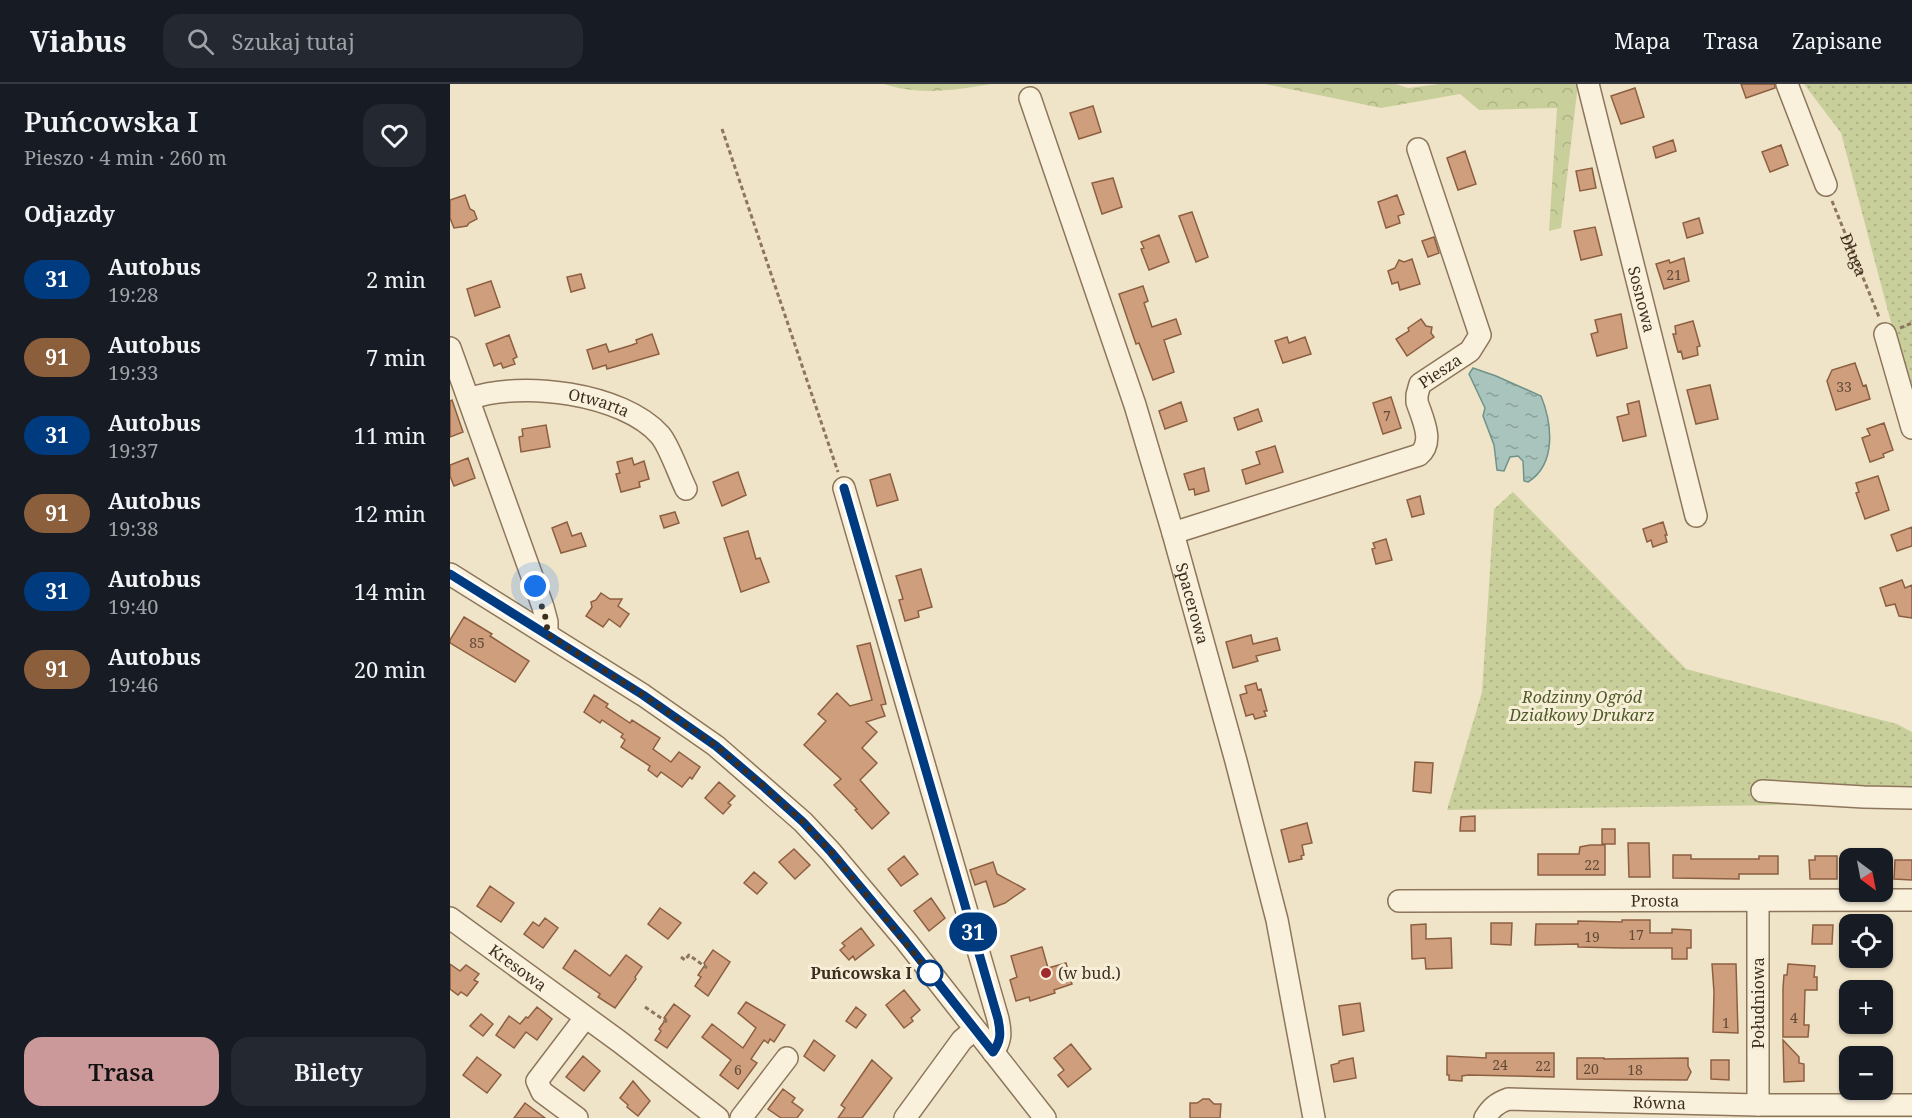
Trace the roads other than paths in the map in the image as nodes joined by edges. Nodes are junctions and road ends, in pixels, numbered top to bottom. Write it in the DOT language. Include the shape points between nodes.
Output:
graph roads {
  1 [pos="1588,84"];
  2 [pos="1787,84"];
  3 [pos="1030,98"];
  4 [pos="1418,148"];
  5 [pos="1826,185"];
  6 [pos="1885,334"];
  7 [pos="450,348"];
  8 [pos="469,399"];
  9 [pos="1912,428"];
  10 [pos="844,488"];
  11 [pos="686,489"];
  12 [pos="1696,516"];
  13 [pos="1173,533"];
  14 [pos="450,574"];
  15 [pos="547,634"];
  16 [pos="1762,791"];
  17 [pos="1912,798"];
  18 [pos="1912,900"];
  19 [pos="1399,901"];
  20 [pos="1758,902"];
  21 [pos="450,918"];
  22 [pos="585,1018"];
  23 [pos="974,1030"];
  24 [pos="993,1052"];
  25 [pos="787,1058"];
  26 [pos="1758,1105"];
  27 [pos="1912,1105"];
  28 [pos="577,1118"];
  29 [pos="718,1118"];
  30 [pos="741,1118"];
  31 [pos="905,1118"];
  32 [pos="1045,1118"];
  33 [pos="1314,1118"];
  34 [pos="1485,1118"];
  1 -- 12 [label="street, Sosnowa"];
  2 -- 5 [label="street"];
  3 -- 13 [label="street, Spacerowa" via="1135,405"];
  4 -- 13 [label="street, Piesza" via="1480,335 1470,351 1420,384 1417,402 1427,439 1424,451"];
  6 -- 9 [label="street"];
  7 -- 8 [label="street"];
  8 -- 11 [label="street, Otwarta" via="512,390 542,390 590,399 638,416 661,436"];
  8 -- 15 [label="street" via="543,607"];
  10 -- 24 [label="street" via="998,1019 1000,1043"];
  13 -- 33 [label="street, Spacerowa" via="1277,920"];
  14 -- 15 [label="street"];
  15 -- 23 [label="street" via="716,746 803,822 899,933"];
  16 -- 17 [label="street"];
  18 -- 20 [label="street, Prosta"];
  19 -- 20 [label="street, Prosta"];
  20 -- 26 [label="street, Południowa"];
  21 -- 22 [label="street, Kresowa"];
  22 -- 28 [label="street" via="537,1081 542,1092"];
  22 -- 29 [label="street, Kresowa"];
  23 -- 24 [label="street"];
  23 -- 31 [label="street" via="962,1040"];
  24 -- 32 [label="street"];
  25 -- 30 [label="street"];
  26 -- 27 [label="street, Równa"];
  26 -- 34 [label="street, Równa" via="1508,1099 1499,1102"];
}
